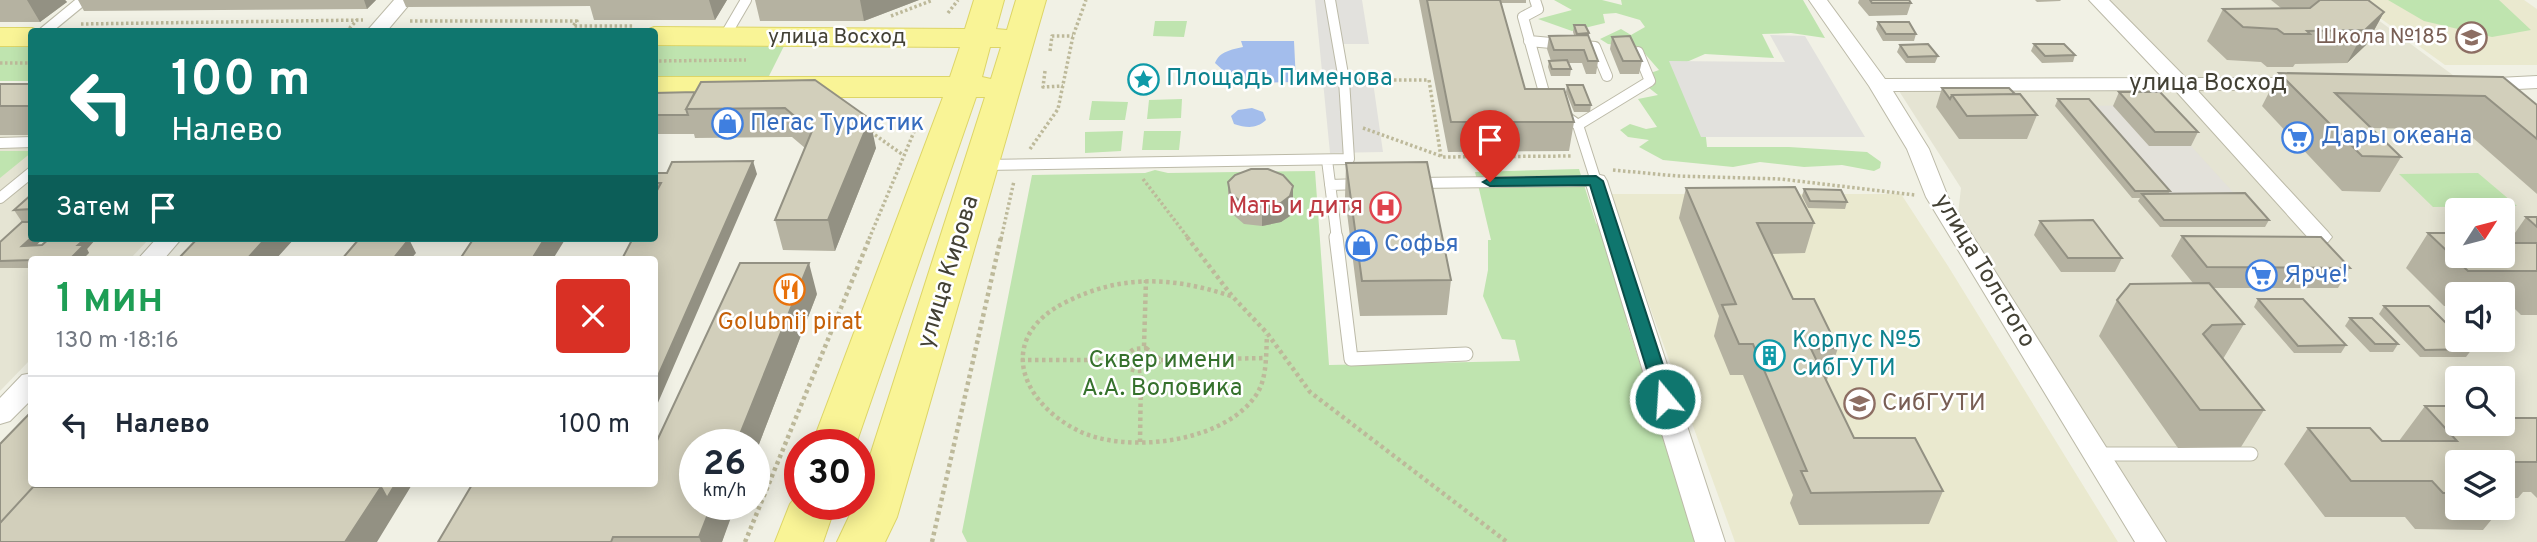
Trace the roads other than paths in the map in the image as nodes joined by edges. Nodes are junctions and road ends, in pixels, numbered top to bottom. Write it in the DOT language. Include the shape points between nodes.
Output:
graph roads {
  1 [pos="83,0"];
  2 [pos="404,0"];
  3 [pos="746,0"];
  4 [pos="989,0"];
  5 [pos="1031,0"];
  6 [pos="1330,0"];
  7 [pos="1535,0"];
  8 [pos="1818,0"];
  9 [pos="2098,0"];
  10 [pos="380,26"];
  11 [pos="46,28"];
  12 [pos="658,32"];
  13 [pos="28,33"];
  14 [pos="725,36"];
  15 [pos="0,37"];
  16 [pos="977,38"];
  17 [pos="1020,38"];
  18 [pos="1529,41"];
  19 [pos="1638,52"];
  20 [pos="1607,76"];
  21 [pos="2537,82"];
  22 [pos="1879,85"];
  23 [pos="2181,85"];
  24 [pos="2322,85"];
  25 [pos="963,86"];
  26 [pos="658,87"];
  27 [pos="1005,87"];
  28 [pos="2506,108"];
  29 [pos="1578,125"];
  30 [pos="28,142"];
  31 [pos="0,143"];
  32 [pos="1327,160"];
  33 [pos="1000,165"];
  34 [pos="1591,168"];
  35 [pos="28,175"];
  36 [pos="1404,183"];
  37 [pos="1330,184"];
  38 [pos="1378,184"];
  39 [pos="0,198"];
  40 [pos="2320,237"];
  41 [pos="166,242"];
  42 [pos="153,256"];
  43 [pos="1466,354"];
  44 [pos="28,386"];
  45 [pos="0,414"];
  46 [pos="839,429"];
  47 [pos="2096,454"];
  48 [pos="2251,454"];
  49 [pos="807,520"];
  50 [pos="799,542"];
  51 [pos="862,542"];
  52 [pos="1710,542"];
  53 [pos="2151,542"];
  1 -- 11 [label="lane"];
  2 -- 10 [label="street"];
  3 -- 14 [label="lane"];
  4 -- 16 [label="main road, улица Кирова"];
  5 -- 17 [label="main road, улица Кирова"];
  6 -- 32 [label="lane" via="1344,80 1349,159"];
  7 -- 18 [label="lane" via="1538,9 1523,18"];
  8 -- 22 [label="street, улица Толстого"];
  9 -- 23 [label="street"];
  12 -- 14 [label="main road, улица Восход"];
  13 -- 15 [label="main road"];
  14 -- 16 [label="main road, улица Восход"];
  16 -- 17 [label="main road, улица Восход"];
  16 -- 25 [label="main road, улица Кирова"];
  17 -- 27 [label="main road, улица Кирова"];
  18 -- 20 [label="lane" via="1595,47"];
  18 -- 29 [label="lane" via="1547,103"];
  19 -- 29 [label="lane" via="1650,81"];
  21 -- 28 [label="street" via="2465,85"];
  22 -- 23 [label="street, улица Восход"];
  22 -- 47 [label="street, улица Толстого" via="1918,149 1937,197"];
  23 -- 24 [label="street, улица Восход"];
  23 -- 40 [label="street"];
  25 -- 26 [label="main road, улица Восход"];
  25 -- 27 [label="main road, улица Восход"];
  25 -- 46 [label="main road, улица Кирова"];
  27 -- 33 [label="main road, улица Кирова"];
  29 -- 34 [label="lane"];
  30 -- 31 [label="lane"];
  32 -- 33 [label="lane"];
  32 -- 37 [label="lane"];
  33 -- 51 [label="main road, улица Кирова"];
  34 -- 36 [label="lane"];
  34 -- 52 [label="street"];
  35 -- 39 [label="lane"];
  37 -- 38 [label="lane"];
  37 -- 43 [label="lane" via="1351,359"];
  41 -- 42 [label="street"];
  44 -- 45 [label="street"];
  47 -- 48 [label="lane"];
  47 -- 53 [label="street, улица Толстого"];
  49 -- 50 [label="main road"];
}
